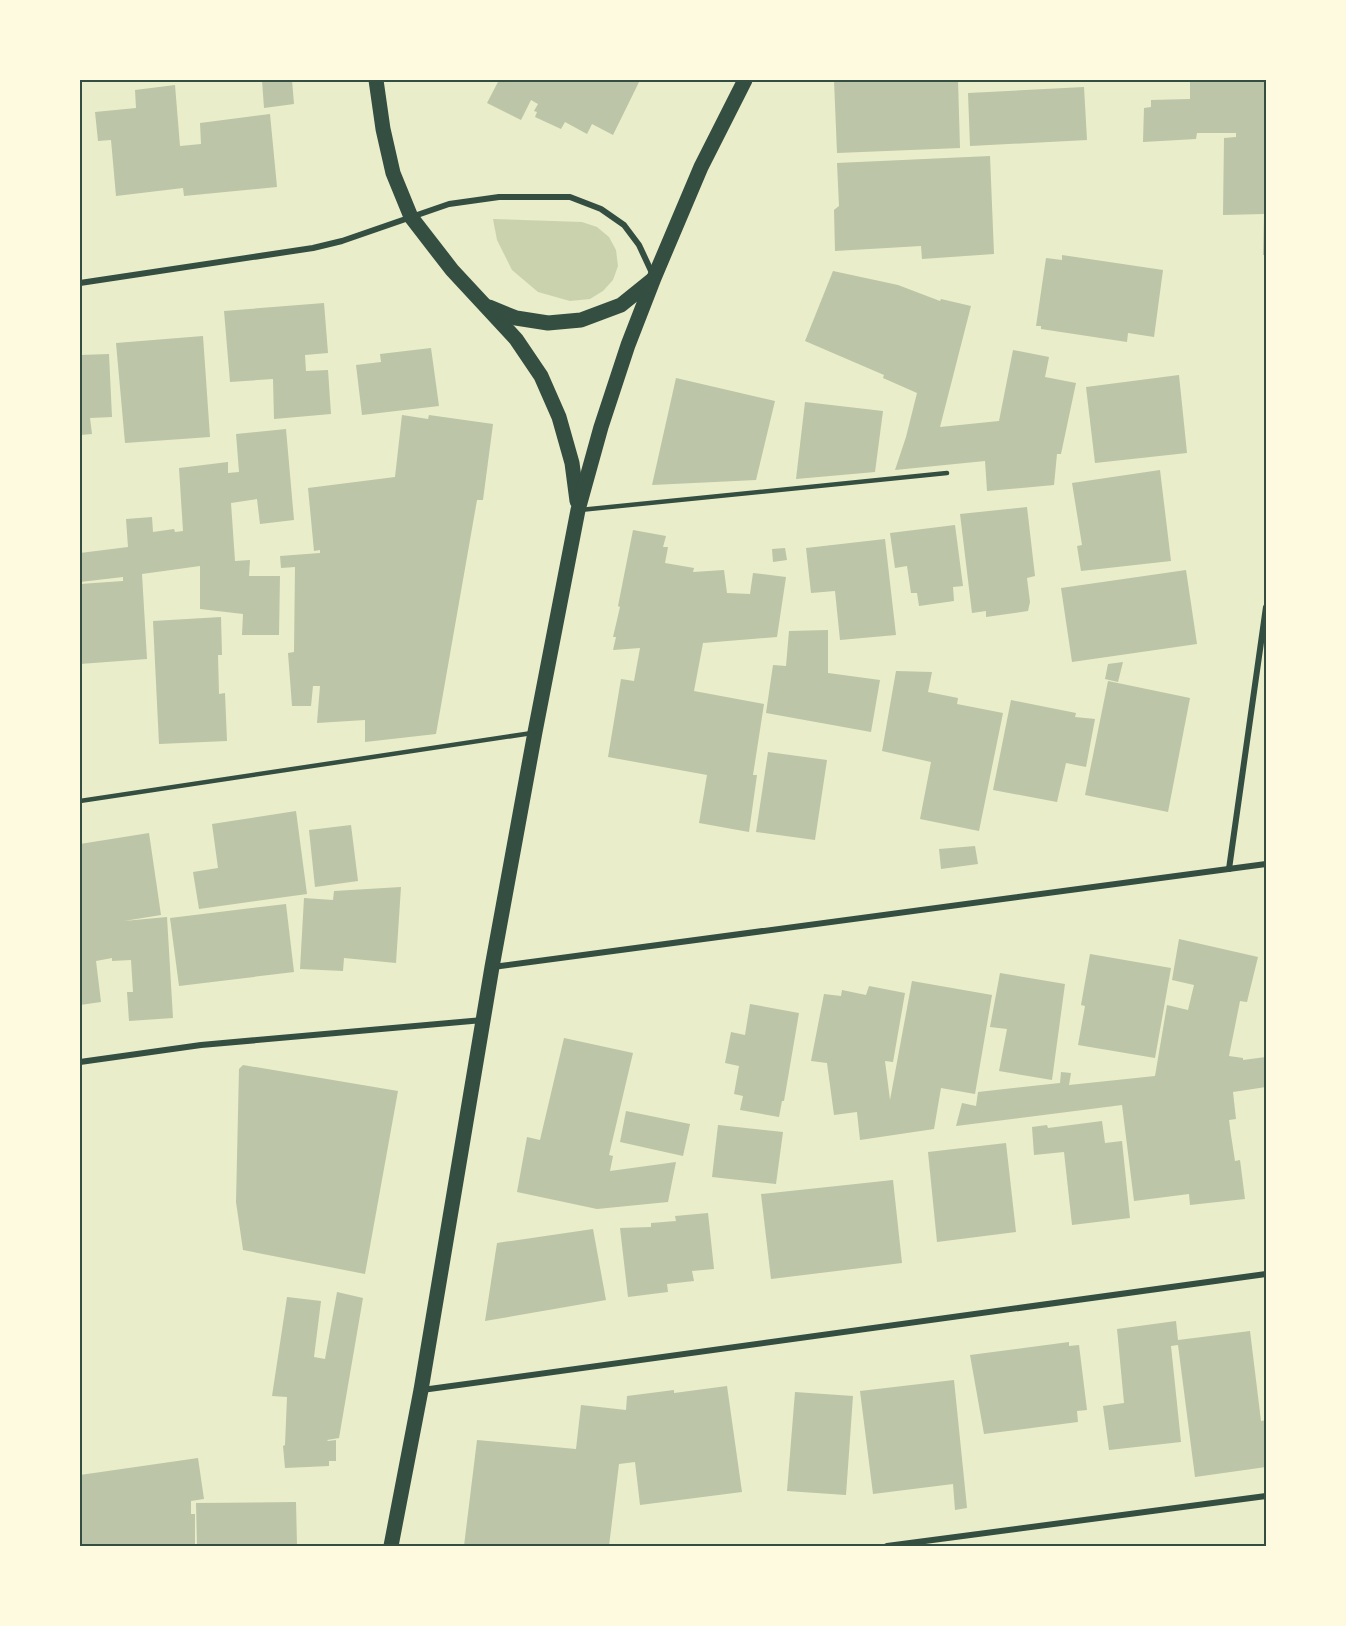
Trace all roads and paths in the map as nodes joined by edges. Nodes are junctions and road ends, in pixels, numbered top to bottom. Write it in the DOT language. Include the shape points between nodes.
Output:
graph roads {
  1 [pos="376,80"];
  2 [pos="745,80"];
  3 [pos="411,217"];
  4 [pos="654,278"];
  5 [pos="80,283"];
  6 [pos="486,305"];
  7 [pos="947,473"];
  8 [pos="578,510"];
  9 [pos="1266,607"];
  10 [pos="535,732"];
  11 [pos="80,801"];
  12 [pos="1266,864"];
  13 [pos="1229,869"];
  14 [pos="492,967"];
  15 [pos="483,1019"];
  16 [pos="80,1062"];
  17 [pos="1266,1274"];
  18 [pos="421,1390"];
  19 [pos="1266,1496"];
  20 [pos="391,1546"];
  21 [pos="887,1546"];
  1 -- 3 [label="main road" via="393,173"];
  2 -- 4 [label="main road" via="701,167"];
  3 -- 4 [label="street" via="449,204 499,197 570,198 601,208 624,225 639,245"];
  3 -- 5 [label="street" via="313,248"];
  3 -- 6 [label="main road" via="452,270"];
  4 -- 6 [label="main road" via="621,305 581,320 548,323 516,318"];
  4 -- 8 [label="main road" via="604,417"];
  6 -- 8 [label="main road" via="541,376 559,417 572,463"];
  7 -- 8 [label="lane"];
  8 -- 10 [label="main road"];
  9 -- 13 [label="street"];
  10 -- 11 [label="lane"];
  10 -- 14 [label="main road"];
  12 -- 13 [label="street"];
  13 -- 14 [label="street"];
  14 -- 15 [label="main road"];
  15 -- 16 [label="street" via="201,1045"];
  15 -- 18 [label="main road"];
  17 -- 18 [label="street"];
  18 -- 20 [label="main road"];
  19 -- 21 [label="street"];
}
